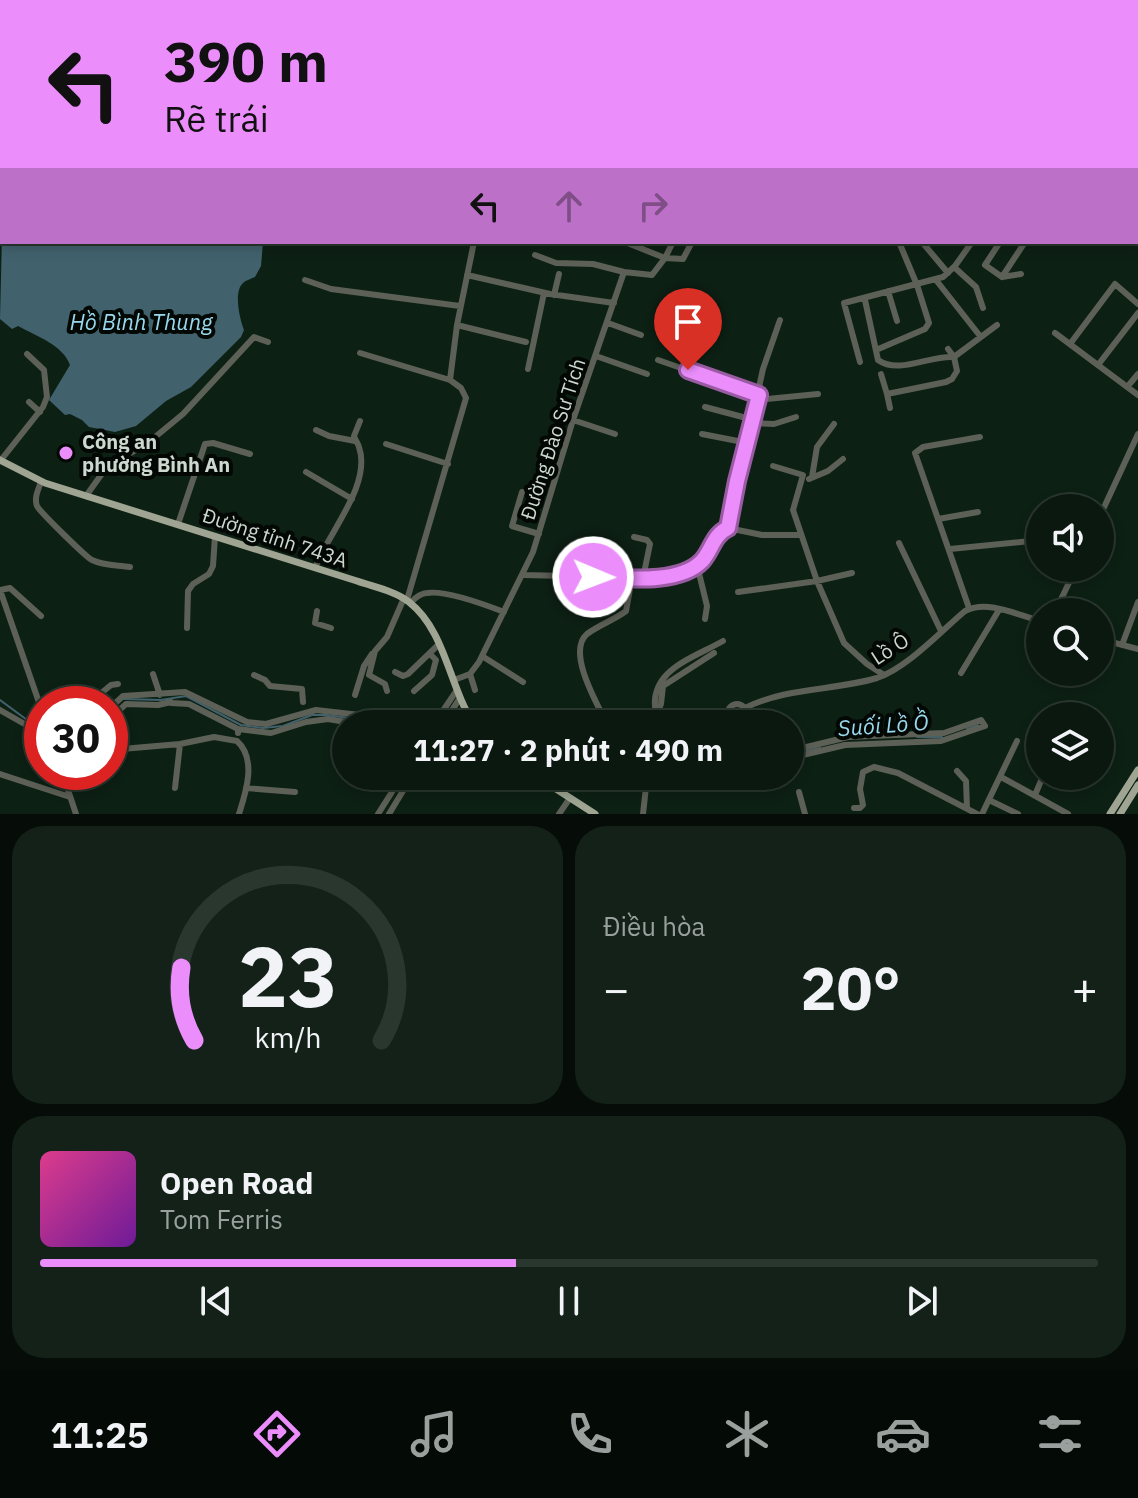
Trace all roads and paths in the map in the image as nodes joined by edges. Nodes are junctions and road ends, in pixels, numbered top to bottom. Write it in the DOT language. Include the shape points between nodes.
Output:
graph roads {
  1 [pos="474,244"];
  2 [pos="630,244"];
  3 [pos="672,244"];
  4 [pos="691,244"];
  5 [pos="900,244"];
  6 [pos="924,244"];
  7 [pos="968,244"];
  8 [pos="999,244"];
  9 [pos="1024,244"];
  10 [pos="535,255"];
  11 [pos="665,258"];
  12 [pos="951,270"];
  13 [pos="624,272"];
  14 [pos="559,274"];
  15 [pos="1021,274"];
  16 [pos="467,275"];
  17 [pos="1002,277"];
  18 [pos="305,280"];
  19 [pos="936,280"];
  20 [pos="917,285"];
  21 [pos="888,291"];
  22 [pos="544,293"];
  23 [pos="554,295"];
  24 [pos="865,300"];
  25 [pos="614,303"];
  26 [pos="1138,304"];
  27 [pos="460,306"];
  28 [pos="983,308"];
  29 [pos="1138,313"];
  30 [pos="780,320"];
  31 [pos="897,321"];
  32 [pos="608,323"];
  33 [pos="457,325"];
  34 [pos="997,325"];
  35 [pos="1055,333"];
  36 [pos="641,335"];
  37 [pos="980,336"];
  38 [pos="268,342"];
  39 [pos="526,342"];
  40 [pos="1070,344"];
  41 [pos="948,349"];
  42 [pos="876,350"];
  43 [pos="360,353"];
  44 [pos="27,354"];
  45 [pos="596,356"];
  46 [pos="954,357"];
  47 [pos="658,360"];
  48 [pos="860,362"];
  49 [pos="1098,365"];
  50 [pos="528,369"];
  51 [pos="647,374"];
  52 [pos="881,374"];
  53 [pos="1138,374"];
  54 [pos="450,380"];
  55 [pos="1128,386"];
  56 [pos="818,394"];
  57 [pos="887,394"];
  58 [pos="1138,395"];
  59 [pos="758,397"];
  60 [pos="29,402"];
  61 [pos="705,407"];
  62 [pos="890,408"];
  63 [pos="40,412"];
  64 [pos="796,417"];
  65 [pos="573,420"];
  66 [pos="360,421"];
  67 [pos="754,422"];
  68 [pos="834,424"];
  69 [pos="316,430"];
  70 [pos="615,434"];
  71 [pos="702,434"];
  72 [pos="1138,434"];
  73 [pos="980,437"];
  74 [pos="355,441"];
  75 [pos="748,443"];
  76 [pos="386,444"];
  77 [pos="250,454"];
  78 [pos="843,459"];
  79 [pos="0,460"];
  80 [pos="448,464"];
  81 [pos="773,466"];
  82 [pos="306,472"];
  83 [pos="812,477"];
  84 [pos="802,481"];
  85 [pos="41,482"];
  86 [pos="522,492"];
  87 [pos="1110,494"];
  88 [pos="86,496"];
  89 [pos="352,499"];
  90 [pos="978,512"];
  91 [pos="938,519"];
  92 [pos="178,524"];
  93 [pos="728,528"];
  94 [pos="539,534"];
  95 [pos="800,535"];
  96 [pos="215,536"];
  97 [pos="634,537"];
  98 [pos="1026,541"];
  99 [pos="899,543"];
  100 [pos="950,549"];
  101 [pos="595,559"];
  102 [pos="608,563"];
  103 [pos="697,565"];
  104 [pos="130,567"];
  105 [pos="315,568"];
  106 [pos="852,573"];
  107 [pos="524,575"];
  108 [pos="593,577"];
  109 [pos="610,577"];
  110 [pos="632,578"];
  111 [pos="643,578"];
  112 [pos="817,581"];
  113 [pos="0,590"];
  114 [pos="738,592"];
  115 [pos="407,600"];
  116 [pos="1138,602"];
  117 [pos="969,608"];
  118 [pos="999,610"];
  119 [pos="317,611"];
  120 [pos="504,612"];
  121 [pos="41,616"];
  122 [pos="1026,617"];
  123 [pos="705,619"];
  124 [pos="187,628"];
  125 [pos="331,628"];
  126 [pos="941,631"];
  127 [pos="723,641"];
  128 [pos="1114,643"];
  129 [pos="438,645"];
  130 [pos="1122,645"];
  131 [pos="1138,649"];
  132 [pos="714,653"];
  133 [pos="430,654"];
  134 [pos="482,656"];
  135 [pos="395,672"];
  136 [pos="961,673"];
  137 [pos="153,674"];
  138 [pos="470,674"];
  139 [pos="254,675"];
  140 [pos="365,675"];
  141 [pos="884,675"];
  142 [pos="454,680"];
  143 [pos="523,682"];
  144 [pos="118,684"];
  145 [pos="33,686"];
  146 [pos="110,686"];
  147 [pos="475,690"];
  148 [pos="387,691"];
  149 [pos="414,691"];
  150 [pos="458,694"];
  151 [pos="160,695"];
  152 [pos="355,695"];
  153 [pos="128,696"];
  154 [pos="171,700"];
  155 [pos="303,702"];
  156 [pos="128,704"];
  157 [pos="745,708"];
  158 [pos="0,710"];
  159 [pos="445,710"];
  160 [pos="466,710"];
  161 [pos="601,710"];
  162 [pos="656,710"];
  163 [pos="657,710"];
  164 [pos="730,710"];
  165 [pos="332,711"];
  166 [pos="332,720"];
  167 [pos="24,724"];
  168 [pos="238,729"];
  169 [pos="886,739"];
  170 [pos="237,741"];
  171 [pos="1017,741"];
  172 [pos="180,744"];
  173 [pos="128,748"];
  174 [pos="804,748"];
  175 [pos="804,755"];
  176 [pos="1138,770"];
  177 [pos="957,771"];
  178 [pos="0,774"];
  179 [pos="1001,777"];
  180 [pos="1138,785"];
  181 [pos="175,788"];
  182 [pos="246,788"];
  183 [pos="68,790"];
  184 [pos="393,790"];
  185 [pos="404,790"];
  186 [pos="558,790"];
  187 [pos="646,790"];
  188 [pos="1037,790"];
  189 [pos="295,792"];
  190 [pos="799,792"];
  191 [pos="1035,795"];
  192 [pos="70,797"];
  193 [pos="570,798"];
  194 [pos="989,800"];
  195 [pos="854,808"];
  196 [pos="967,808"];
  197 [pos="583,811"];
  198 [pos="76,814"];
  199 [pos="239,814"];
  200 [pos="378,814"];
  201 [pos="389,814"];
  202 [pos="559,814"];
  203 [pos="595,814"];
  204 [pos="643,814"];
  205 [pos="805,814"];
  206 [pos="980,814"];
  207 [pos="1018,814"];
  208 [pos="1068,814"];
  209 [pos="1110,814"];
  210 [pos="1120,814"];
  1 -- 16 [label="street"];
  2 -- 11 [label="street"];
  3 -- 11 [label="street"];
  4 -- 11 [label="street" via="681,261"];
  5 -- 20 [label="street"];
  6 -- 12 [label="street"];
  7 -- 12 [label="street"];
  8 -- 17 [label="street" via="985,265"];
  9 -- 17 [label="street"];
  10 -- 13 [label="street"];
  11 -- 13 [label="street" via="652,275"];
  12 -- 19 [label="street"];
  12 -- 28 [label="street" via="976,287"];
  13 -- 25 [label="street, Đường Đào Sư Tích"];
  14 -- 23 [label="street"];
  15 -- 17 [label="street"];
  16 -- 22 [label="street"];
  16 -- 27 [label="street"];
  18 -- 27 [label="street" via="331,289"];
  19 -- 20 [label="street"];
  19 -- 37 [label="street"];
  20 -- 21 [label="street"];
  20 -- 42 [label="street" via="928,325"];
  21 -- 31 [label="street"];
  21 -- 48 [label="street" via="844,303"];
  22 -- 23 [label="street"];
  22 -- 50 [label="street"];
  23 -- 25 [label="street"];
  24 -- 42 [label="street"];
  25 -- 32 [label="street, Đường Đào Sư Tích"];
  26 -- 40 [label="street" via="1115,284"];
  27 -- 33 [label="street"];
  29 -- 49 [label="street"];
  30 -- 59 [label="street"];
  32 -- 36 [label="street"];
  32 -- 45 [label="street, Đường Đào Sư Tích"];
  33 -- 39 [label="street"];
  33 -- 54 [label="street"];
  34 -- 37 [label="street"];
  35 -- 40 [label="street"];
  37 -- 46 [label="street"];
  38 -- 88 [label="street" via="254,337 183,414 106,468"];
  40 -- 49 [label="street"];
  41 -- 46 [label="street"];
  42 -- 46 [label="street" via="885,365"];
  43 -- 54 [label="street"];
  44 -- 63 [label="street" via="44,370 47,397"];
  45 -- 51 [label="street"];
  45 -- 65 [label="street, Đường Đào Sư Tích"];
  46 -- 57 [label="street" via="957,371 952,379"];
  47 -- 59 [label="street"];
  49 -- 55 [label="street"];
  52 -- 57 [label="street"];
  53 -- 55 [label="street"];
  54 -- 80 [label="street" via="466,398"];
  55 -- 58 [label="street"];
  56 -- 59 [label="street"];
  57 -- 62 [label="street"];
  59 -- 67 [label="street"];
  60 -- 63 [label="street"];
  61 -- 67 [label="street"];
  63 -- 79 [label="street"];
  64 -- 67 [label="street" via="774,424"];
  65 -- 70 [label="street"];
  65 -- 94 [label="street, Đường Đào Sư Tích"];
  66 -- 74 [label="street"];
  67 -- 75 [label="street"];
  68 -- 83 [label="street" via="817,447"];
  69 -- 74 [label="street"];
  71 -- 75 [label="street"];
  72 -- 87 [label="street"];
  73 -- 91 [label="street" via="915,453"];
  74 -- 89 [label="street" via="360,447 360,476"];
  75 -- 93 [label="street"];
  76 -- 80 [label="street"];
  77 -- 92 [label="street" via="205,444"];
  78 -- 83 [label="street"];
  79 -- 85 [label="main road, Đường tỉnh 743A"];
  80 -- 115 [label="street"];
  81 -- 84 [label="street" via="802,474"];
  82 -- 89 [label="street"];
  83 -- 84 [label="street"];
  84 -- 95 [label="street" via="793,510"];
  85 -- 88 [label="main road, Đường tỉnh 743A"];
  85 -- 104 [label="street" via="38,507 80,553 107,565"];
  86 -- 94 [label="street" via="512,526"];
  88 -- 92 [label="main road, Đường tỉnh 743A"];
  89 -- 105 [label="street"];
  90 -- 91 [label="street"];
  91 -- 100 [label="street"];
  92 -- 96 [label="main road, Đường tỉnh 743A"];
  93 -- 95 [label="street"];
  93 -- 103 [label="street"];
  94 -- 107 [label="street, Đường Đào Sư Tích"];
  95 -- 112 [label="street"];
  96 -- 105 [label="main road, Đường tỉnh 743A"];
  96 -- 124 [label="street" via="213,566 188,591"];
  97 -- 111 [label="street" via="650,544"];
  98 -- 100 [label="street"];
  99 -- 126 [label="street"];
  100 -- 117 [label="street"];
  101 -- 108 [label="street"];
  102 -- 109 [label="street"];
  103 -- 111 [label="street"];
  103 -- 123 [label="street"];
  105 -- 115 [label="main road, Đường tỉnh 743A"];
  106 -- 112 [label="street"];
  107 -- 108 [label="street"];
  107 -- 120 [label="street, Đường Đào Sư Tích"];
  108 -- 109 [label="street"];
  109 -- 110 [label="street"];
  110 -- 111 [label="street"];
  110 -- 161 [label="street" via="626,611 584,637 581,645 582,669"];
  112 -- 114 [label="street"];
  112 -- 141 [label="street" via="844,643"];
  113 -- 121 [label="street" via="10,588"];
  113 -- 145 [label="street"];
  115 -- 120 [label="street" via="431,592"];
  115 -- 129 [label="main road"];
  115 -- 140 [label="street"];
  116 -- 130 [label="street"];
  117 -- 118 [label="street"];
  117 -- 126 [label="street, Lồ Ô"];
  118 -- 122 [label="street"];
  118 -- 136 [label="street"];
  119 -- 125 [label="street" via="315,623"];
  120 -- 134 [label="street, Đường Đào Sư Tích"];
  126 -- 141 [label="street, Lồ Ô"];
  127 -- 162 [label="street" via="667,674 655,691"];
  128 -- 130 [label="street"];
  129 -- 133 [label="street"];
  129 -- 142 [label="main road"];
  130 -- 131 [label="street"];
  132 -- 163 [label="street" via="663,686"];
  133 -- 135 [label="street" via="406,676"];
  133 -- 149 [label="street" via="436,660 434,672"];
  134 -- 138 [label="street, Đường Đào Sư Tích"];
  134 -- 143 [label="street"];
  137 -- 151 [label="street"];
  138 -- 142 [label="street"];
  138 -- 147 [label="street"];
  139 -- 155 [label="street" via="270,686 302,689"];
  140 -- 148 [label="street" via="385,684"];
  140 -- 152 [label="street"];
  141 -- 157 [label="street, Lồ Ô" via="781,694"];
  142 -- 150 [label="main road"];
  144 -- 146 [label="street"];
  150 -- 159 [label="street"];
  150 -- 160 [label="main road"];
  151 -- 153 [label="street"];
  151 -- 154 [label="street"];
  154 -- 156 [label="street"];
  154 -- 165 [label="street" via="185,692 247,722 266,724 316,710"];
  154 -- 168 [label="street"];
  157 -- 164 [label="street, Lồ Ô" via="739,704"];
  158 -- 167 [label="street"];
  166 -- 168 [label="street" via="271,733"];
  168 -- 170 [label="street"];
  169 -- 169 [label="street" via="944,733 981,720 985,726 941,741"];
  169 -- 174 [label="street" via="848,737"];
  169 -- 175 [label="street"];
  170 -- 172 [label="street" via="214,737"];
  170 -- 182 [label="street" via="247,756"];
  171 -- 179 [label="street"];
  172 -- 173 [label="street"];
  172 -- 181 [label="street"];
  176 -- 209 [label="main road"];
  177 -- 196 [label="street" via="966,781"];
  178 -- 192 [label="street"];
  179 -- 191 [label="street"];
  179 -- 194 [label="street"];
  180 -- 210 [label="main road"];
  182 -- 189 [label="street"];
  182 -- 199 [label="street"];
  183 -- 192 [label="street"];
  184 -- 200 [label="street"];
  185 -- 201 [label="street"];
  186 -- 193 [label="main road"];
  187 -- 204 [label="street"];
  188 -- 191 [label="street"];
  190 -- 205 [label="street"];
  191 -- 208 [label="street"];
  192 -- 198 [label="street"];
  193 -- 197 [label="main road"];
  193 -- 202 [label="street"];
  194 -- 206 [label="street"];
  194 -- 207 [label="street"];
  195 -- 196 [label="street" via="863,805 863,772 874,767 898,773"];
  196 -- 206 [label="street"];
  197 -- 203 [label="main road"];
}
